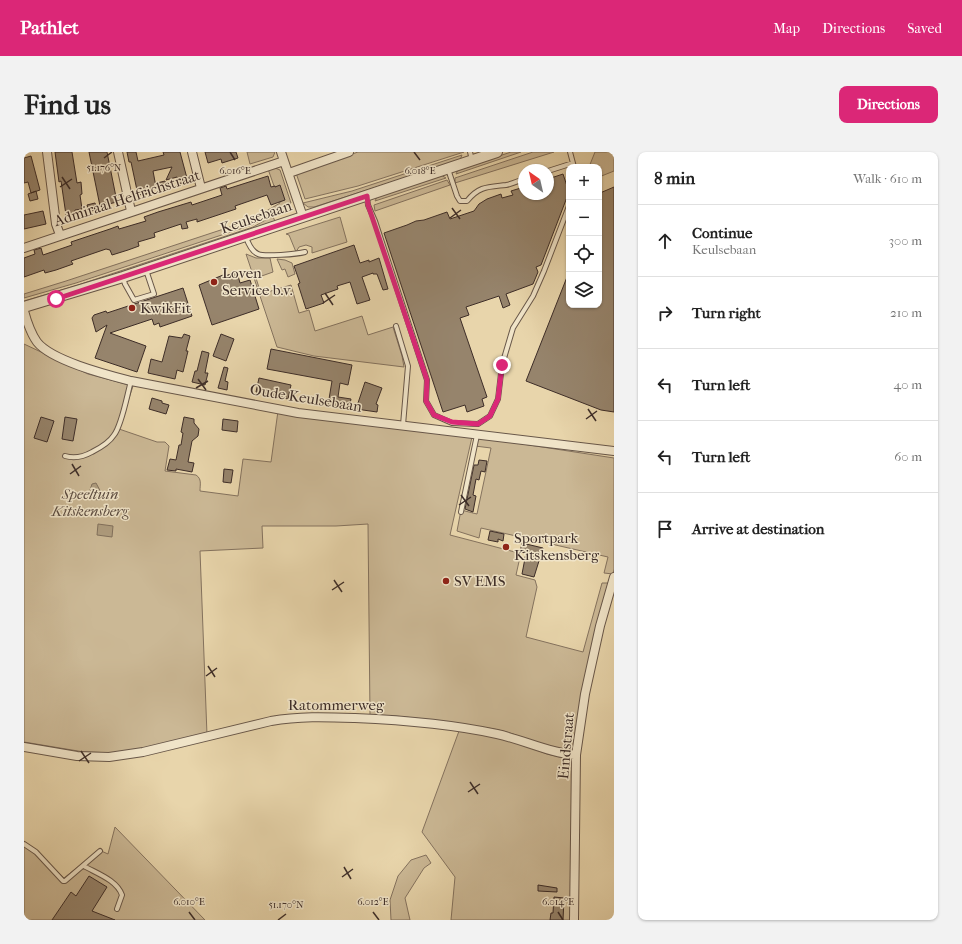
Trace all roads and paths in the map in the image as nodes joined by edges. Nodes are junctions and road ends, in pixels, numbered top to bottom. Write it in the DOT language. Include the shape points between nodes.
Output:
graph roads {
  1 [pos="47,152"];
  2 [pos="118,152"];
  3 [pos="192,152"];
  4 [pos="281,152"];
  5 [pos="349,152"];
  6 [pos="497,152"];
  7 [pos="570,152"];
  8 [pos="471,156"];
  9 [pos="284,161"];
  10 [pos="574,164"];
  11 [pos="566,167"];
  12 [pos="448,169"];
  13 [pos="554,170"];
  14 [pos="289,173"];
  15 [pos="518,181"];
  16 [pos="201,188"];
  17 [pos="367,196"];
  18 [pos="131,212"];
  19 [pos="566,214"];
  20 [pos="302,217"];
  21 [pos="60,235"];
  22 [pos="246,236"];
  23 [pos="24,248"];
  24 [pos="305,252"];
  25 [pos="146,270"];
  26 [pos="123,278"];
  27 [pos="24,307"];
  28 [pos="24,310"];
  29 [pos="396,326"];
  30 [pos="131,382"];
  31 [pos="403,426"];
  32 [pos="477,435"];
  33 [pos="614,451"];
  34 [pos="65,456"];
  35 [pos="461,512"];
  36 [pos="614,578"];
  37 [pos="24,747"];
  38 [pos="576,755"];
  39 [pos="24,844"];
  40 [pos="100,851"];
  41 [pos="84,866"];
  42 [pos="117,909"];
  43 [pos="574,920"];
  1 -- 21 [label="street" via="56,224"];
  2 -- 18 [label="street"];
  3 -- 16 [label="street"];
  4 -- 9 [label="street"];
  5 -- 14 [label="street"];
  6 -- 8 [label="street, Keulsebaan"];
  7 -- 10 [label="lane"];
  8 -- 12 [label="street, Keulsebaan"];
  9 -- 14 [label="street"];
  9 -- 16 [label="street, Admiraal Helfrichstraat"];
  11 -- 13 [label="lane"];
  12 -- 15 [label="lane" via="460,201 467,201 479,190 490,185 507,185"];
  12 -- 17 [label="street, Keulsebaan"];
  14 -- 20 [label="street"];
  16 -- 18 [label="street, Admiraal Helfrichstraat"];
  17 -- 19 [label="lane" via="427,380 426,401 434,415 452,422 478,424 490,416 498,399 502,365 513,328 533,296"];
  17 -- 20 [label="street, Keulsebaan"];
  18 -- 21 [label="street, Admiraal Helfrichstraat"];
  20 -- 22 [label="street, Keulsebaan"];
  21 -- 23 [label="street, Admiraal Helfrichstraat"];
  22 -- 24 [label="lane" via="253,250 260,255"];
  22 -- 25 [label="street, Keulsebaan"];
  25 -- 26 [label="street, Keulsebaan"];
  25 -- 26 [label="lane" via="154,294 134,300"];
  26 -- 27 [label="street, Keulsebaan"];
  28 -- 30 [label="street, Oude Keulsebaan" via="28,325 38,343 48,352 72,363"];
  29 -- 31 [label="lane" via="408,366"];
  30 -- 31 [label="street, Oude Keulsebaan" via="298,412"];
  30 -- 34 [label="lane" via="119,427 106,444 83,456"];
  31 -- 32 [label="street, Oude Keulsebaan"];
  32 -- 33 [label="street, Oude Keulsebaan"];
  32 -- 35 [label="lane"];
  36 -- 38 [label="street, Eindstraat" via="585,694"];
  37 -- 38 [label="street, Ratommerweg" via="77,756 110,757 143,752 290,717 309,716 400,720 483,731 564,754"];
  38 -- 43 [label="street, Eindstraat"];
  39 -- 41 [label="lane" via="36,852 64,881"];
  40 -- 41 [label="lane"];
  41 -- 42 [label="lane" via="119,889 122,896"];
}
